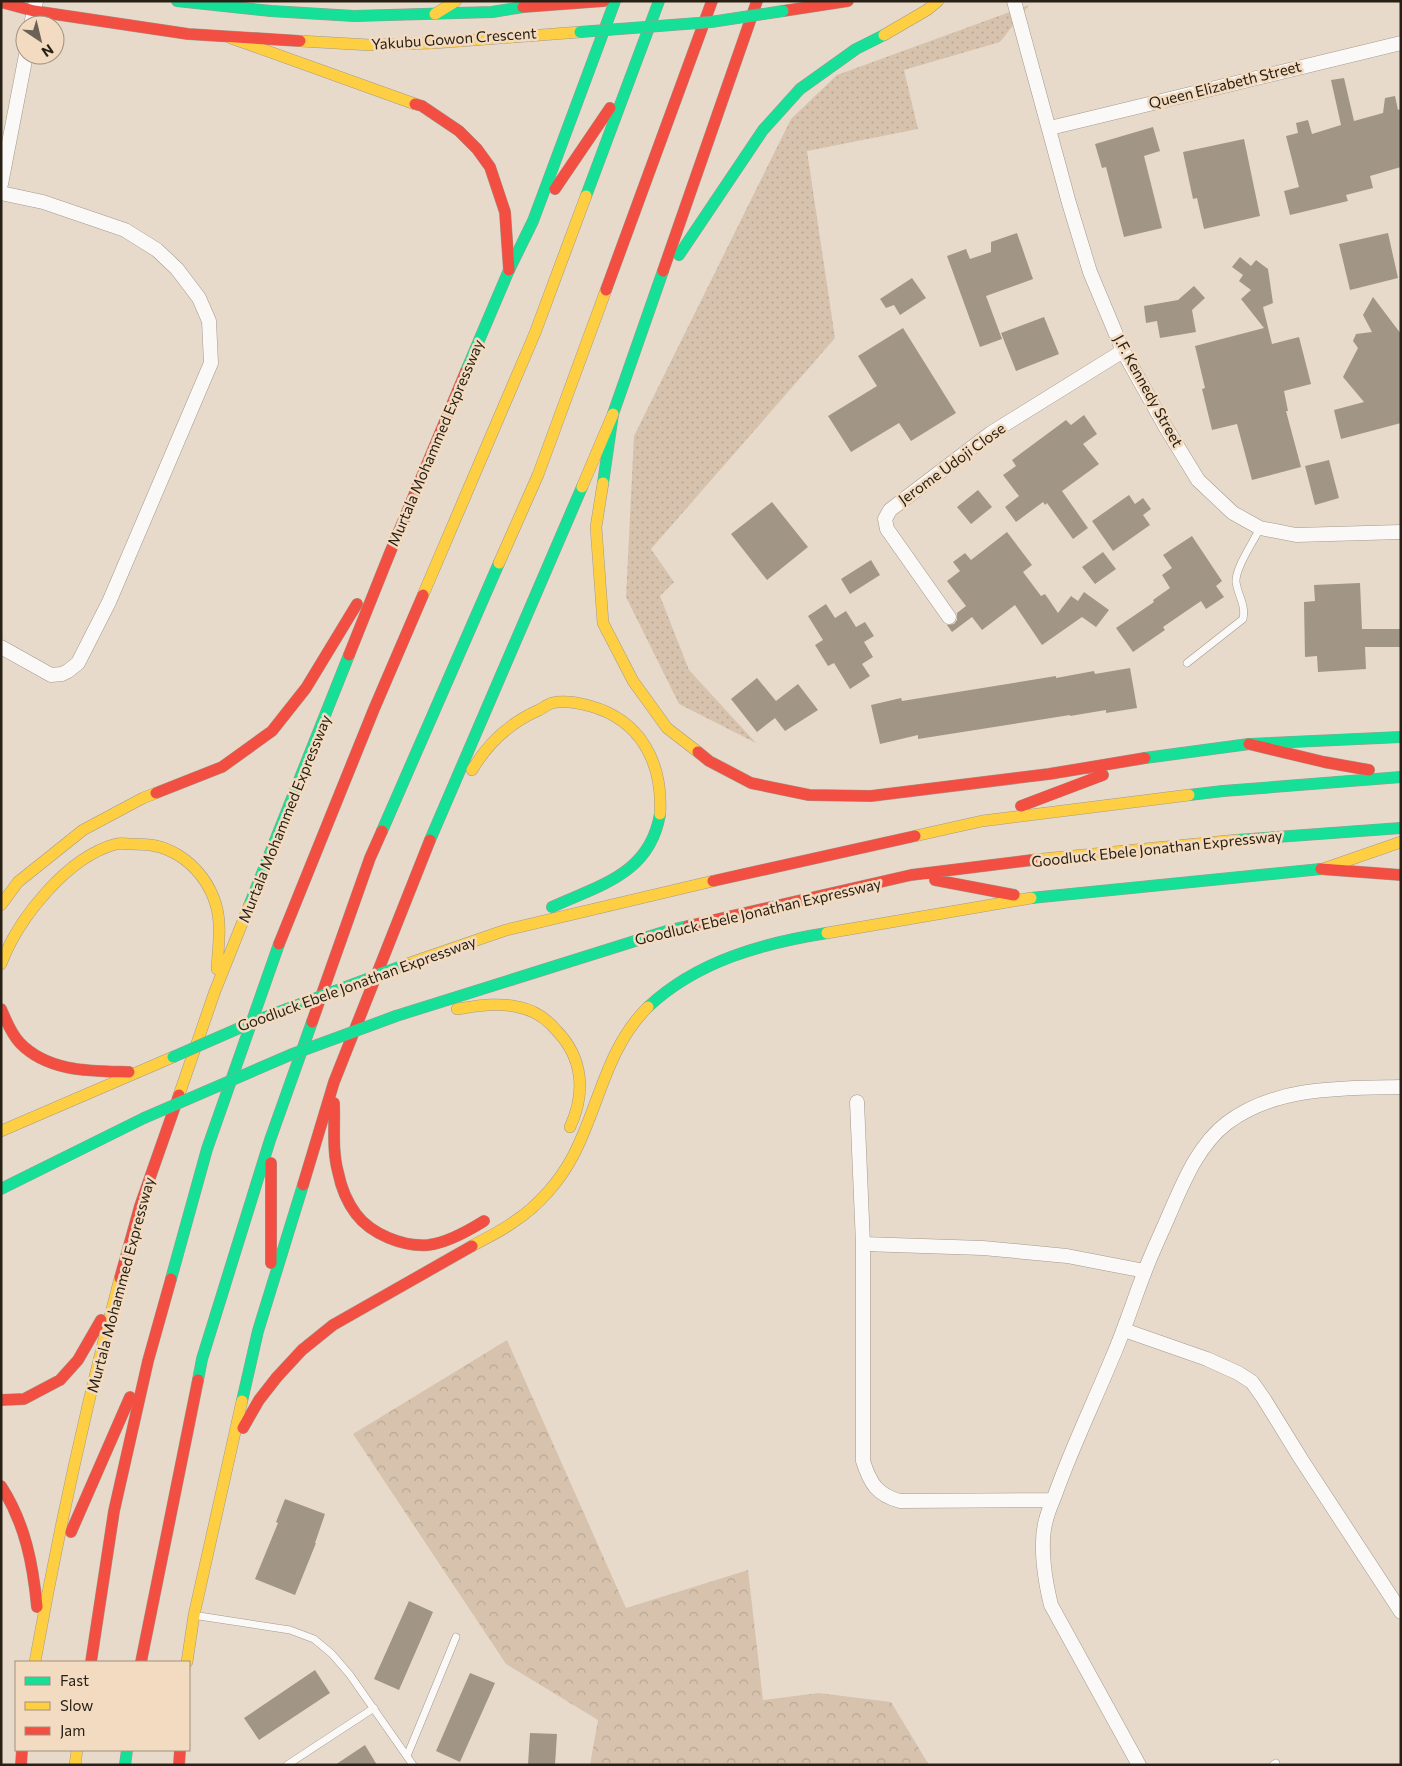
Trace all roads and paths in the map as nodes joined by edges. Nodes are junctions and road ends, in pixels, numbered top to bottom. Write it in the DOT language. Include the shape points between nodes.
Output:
graph roads {
  1 [pos="177,1"];
  2 [pos="456,1"];
  3 [pos="604,1"];
  4 [pos="615,1"];
  5 [pos="660,1"];
  6 [pos="712,1"];
  7 [pos="757,1"];
  8 [pos="848,1"];
  9 [pos="938,1"];
  10 [pos="1014,1"];
  11 [pos="1,2"];
  12 [pos="34,13"];
  13 [pos="435,14"];
  14 [pos="231,38"];
  15 [pos="1401,43"];
  16 [pos="24,65"];
  17 [pos="631,77"];
  18 [pos="1050,128"];
  19 [pos="1,184"];
  20 [pos="1,193"];
  21 [pos="533,221"];
  22 [pos="509,270"];
  23 [pos="660,284"];
  24 [pos="1123,351"];
  25 [pos="613,414"];
  26 [pos="1260,528"];
  27 [pos="1401,532"];
  28 [pos="389,556"];
  29 [pos="949,617"];
  30 [pos="1,647"];
  31 [pos="1187,663"];
  32 [pos="1401,737"];
  33 [pos="1249,744"];
  34 [pos="1144,758"];
  35 [pos="1401,776"];
  36 [pos="982,821"];
  37 [pos="1401,828"];
  38 [pos="1401,842"];
  39 [pos="422,859"];
  40 [pos="1323,869"];
  41 [pos="911,875"];
  42 [pos="1401,875"];
  43 [pos="1031,898"];
  44 [pos="1,905"];
  45 [pos="506,930"];
  46 [pos="1,964"];
  47 [pos="216,991"];
  48 [pos="1,1009"];
  49 [pos="410,1012"];
  50 [pos="137,1072"];
  51 [pos="334,1082"];
  52 [pos="1401,1086"];
  53 [pos="857,1102"];
  54 [pos="1,1131"];
  55 [pos="565,1136"];
  56 [pos="270,1140"];
  57 [pos="1,1190"];
  58 [pos="494,1216"];
  59 [pos="863,1244"];
  60 [pos="1145,1271"];
  61 [pos="271,1288"];
  62 [pos="116,1294"];
  63 [pos="1124,1330"];
  64 [pos="148,1361"];
  65 [pos="1,1400"];
  66 [pos="233,1445"];
  67 [pos="1,1486"];
  68 [pos="1053,1500"];
  69 [pos="49,1583"];
  70 [pos="1401,1612"];
  71 [pos="194,1615"];
  72 [pos="40,1634"];
  73 [pos="456,1637"];
  74 [pos="35,1661"];
  75 [pos="91,1661"];
  76 [pos="141,1661"];
  77 [pos="187,1661"];
  78 [pos="374,1708"];
  79 [pos="22,1751"];
  80 [pos="77,1751"];
  81 [pos="127,1751"];
  82 [pos="180,1751"];
  83 [pos="407,1756"];
  84 [pos="21,1765"];
  85 [pos="75,1765"];
  86 [pos="125,1765"];
  87 [pos="179,1765"];
  88 [pos="287,1765"];
  89 [pos="413,1765"];
  90 [pos="1139,1765"];
  1 -- 13 [label="main road, Yakubu Gowon Crescent" via="354,16"];
  2 -- 13 [label="main road"];
  3 -- 13 [label="main road, Yakubu Gowon Crescent"];
  4 -- 21 [label="main road, Murtala Mohammed Expressway"];
  5 -- 17 [label="main road"];
  6 -- 56 [label="main road" via="538,476 370,858"];
  7 -- 23 [label="main road"];
  8 -- 14 [label="main road, Yakubu Gowon Crescent, bridge" via="711,22 434,43 370,45"];
  9 -- 23 [label="main road" via="890,32 856,49 800,89 763,130"];
  10 -- 18 [label="street, J.F. Kennedy Street"];
  11 -- 12 [label="main road, Yakubu Gowon Crescent"];
  12 -- 14 [label="main road, Yakubu Gowon Crescent"];
  14 -- 22 [label="main road" via="422,106 460,131 490,167 505,212"];
  15 -- 18 [label="street, Queen Elizabeth Street"];
  16 -- 19 [label="street"];
  17 -- 21 [label="main road"];
  17 -- 64 [label="main road" via="532,341 374,709 275,954 207,1149"];
  18 -- 24 [label="street, J.F. Kennedy Street" via="1090,272"];
  20 -- 30 [label="street" via="43,202 125,230 157,250 177,269 199,298 209,321 211,363 109,602 78,663 62,674 51,675"];
  21 -- 22 [label="main road, Murtala Mohammed Expressway"];
  22 -- 28 [label="main road, Murtala Mohammed Expressway"];
  23 -- 25 [label="main road"];
  24 -- 26 [label="street, J.F. Kennedy Street" via="1198,480 1233,513"];
  24 -- 29 [label="street, Jerome Udoji Close" via="991,433 890,510 885,519 887,528"];
  25 -- 34 [label="main road" via="596,527 603,622 633,681 667,728 709,761 751,783 809,795 871,796 1049,774"];
  25 -- 39 [label="main road"];
  26 -- 27 [label="street, J.F. Kennedy Street" via="1296,535"];
  26 -- 31 [label="lane" via="1236,581 1245,610 1244,620"];
  28 -- 44 [label="main road" via="306,688 272,731 222,766 143,798 83,830 18,882"];
  28 -- 47 [label="main road, Murtala Mohammed Expressway"];
  32 -- 33 [label="main road"];
  33 -- 34 [label="main road"];
  33 -- 35 [label="main road"];
  34 -- 36 [label="main road"];
  35 -- 36 [label="main road, Goodluck Ebele Jonathan Expressway" via="1223,791"];
  36 -- 45 [label="main road, Goodluck Ebele Jonathan Expressway"];
  37 -- 41 [label="main road, Goodluck Ebele Jonathan Expressway" via="1052,858"];
  38 -- 40 [label="main road"];
  39 -- 45 [label="main road" via="488,744 522,717 553,703 588,704 620,717 643,742 658,772 662,805 654,838 637,862 617,878"];
  39 -- 51 [label="main road"];
  40 -- 42 [label="main road"];
  40 -- 43 [label="main road"];
  41 -- 43 [label="main road"];
  41 -- 49 [label="main road, Goodluck Ebele Jonathan Expressway" via="670,930"];
  43 -- 66 [label="main road" via="783,940 739,953 693,974 661,995 635,1020 618,1048 573,1157 548,1193 516,1221 333,1325 302,1350 277,1377 259,1400"];
  45 -- 50 [label="main road, Goodluck Ebele Jonathan Expressway, bridge" via="302,1002"];
  46 -- 47 [label="main road" via="11,939 32,909 88,856 117,844 149,843 174,851 191,864 207,884 216,904 220,929"];
  47 -- 62 [label="main road, Murtala Mohammed Expressway" via="140,1206"];
  48 -- 50 [label="main road" via="20,1043 41,1059 81,1070"];
  49 -- 55 [label="main road" via="498,1004 530,1010 550,1023 568,1044 579,1070 580,1097"];
  49 -- 57 [label="main road, Goodluck Ebele Jonathan Expressway, bridge" via="290,1055 144,1118"];
  50 -- 54 [label="main road, Goodluck Ebele Jonathan Expressway"];
  51 -- 58 [label="main road" via="336,1164 348,1202 360,1219 394,1239 429,1245"];
  51 -- 61 [label="main road"];
  52 -- 60 [label="street" via="1304,1092 1246,1111 1225,1124 1208,1142 1185,1178"];
  53 -- 59 [label="street"];
  56 -- 61 [label="main road"];
  56 -- 76 [label="main road" via="202,1359"];
  59 -- 60 [label="street" via="983,1248 1066,1256"];
  59 -- 68 [label="street" via="862,1461 868,1477 886,1497 900,1501"];
  60 -- 63 [label="street"];
  61 -- 66 [label="main road" via="258,1331"];
  62 -- 65 [label="main road" via="78,1360 60,1380 24,1398"];
  62 -- 69 [label="main road, Murtala Mohammed Expressway" via="70,1481"];
  63 -- 68 [label="street"];
  63 -- 70 [label="street" via="1207,1359 1252,1382"];
  64 -- 69 [label="main road" via="121,1415"];
  64 -- 75 [label="main road" via="114,1511"];
  66 -- 71 [label="main road"];
  67 -- 72 [label="main road" via="22,1527 35,1577"];
  68 -- 90 [label="street" via="1045,1521 1044,1551 1045,1579 1051,1605"];
  69 -- 72 [label="main road, Murtala Mohammed Expressway"];
  71 -- 77 [label="main road"];
  71 -- 78 [label="lane" via="290,1630 314,1639 332,1654"];
  72 -- 74 [label="main road, Murtala Mohammed Expressway"];
  73 -- 83 [label="lane"];
  78 -- 83 [label="lane"];
  78 -- 88 [label="lane"];
  79 -- 84 [label="main road"];
  80 -- 85 [label="main road"];
  81 -- 86 [label="main road"];
  82 -- 87 [label="main road"];
  83 -- 89 [label="lane"];
}
